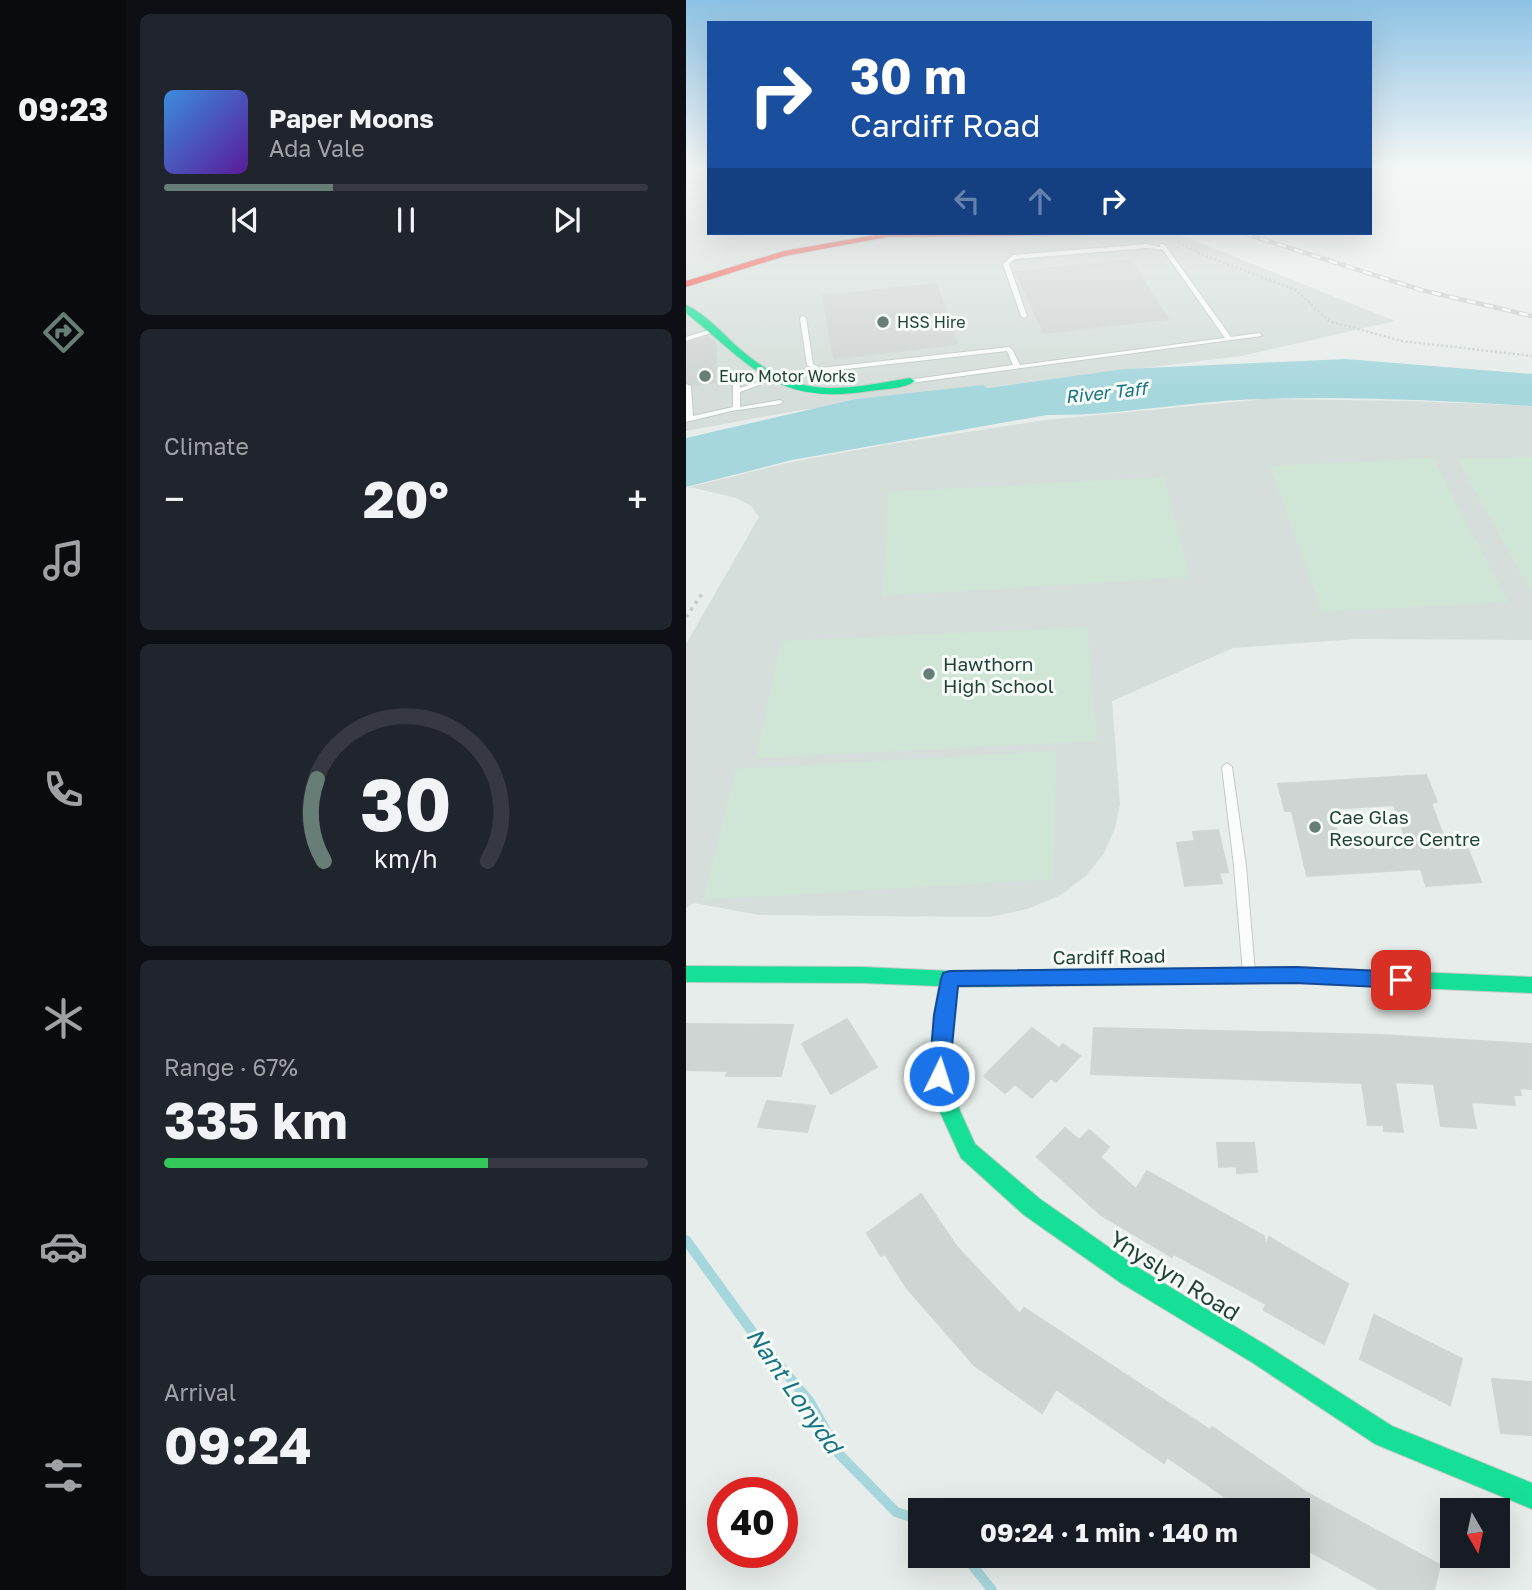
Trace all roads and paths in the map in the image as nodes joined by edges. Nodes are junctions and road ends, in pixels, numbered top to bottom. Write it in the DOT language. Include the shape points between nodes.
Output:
graph roads {
  1 [pos="843,243"];
  2 [pos="1180,243"];
  3 [pos="686,284"];
  4 [pos="689,313"];
  5 [pos="1024,316"];
  6 [pos="803,318"];
  7 [pos="715,330"];
  8 [pos="1259,335"];
  9 [pos="1229,338"];
  10 [pos="686,339"];
  11 [pos="1532,356"];
  12 [pos="1017,366"];
  13 [pos="736,375"];
  14 [pos="775,378"];
  15 [pos="910,380"];
  16 [pos="688,386"];
  17 [pos="737,391"];
  18 [pos="780,402"];
  19 [pos="734,410"];
  20 [pos="688,419"];
  21 [pos="702,594"];
  22 [pos="686,617"];
  23 [pos="1227,767"];
  24 [pos="686,975"];
  25 [pos="1249,976"];
  26 [pos="950,979"];
  27 [pos="1532,985"];
  28 [pos="1532,1496"];
  1 -- 3 [label="main road" via="785,254"];
  2 -- 11 [label="path" via="1296,290 1329,321 1402,341"];
  4 -- 7 [label="main road"];
  5 -- 9 [label="lane" via="1006,264 1013,257 1164,247"];
  6 -- 12 [label="lane" via="810,365 819,370 1009,349"];
  7 -- 10 [label="lane"];
  7 -- 14 [label="main road"];
  8 -- 9 [label="lane"];
  9 -- 12 [label="lane"];
  12 -- 15 [label="lane"];
  13 -- 17 [label="lane"];
  14 -- 15 [label="main road" via="821,392"];
  14 -- 17 [label="lane"];
  16 -- 20 [label="lane"];
  17 -- 19 [label="lane" via="739,406"];
  18 -- 19 [label="lane"];
  19 -- 20 [label="lane"];
  21 -- 22 [label="path"];
  23 -- 25 [label="lane"];
  24 -- 26 [label="main road, Cardiff Road"];
  25 -- 26 [label="main road, Cardiff Road"];
  25 -- 27 [label="main road, Cardiff Road"];
  26 -- 28 [label="main road, Ynyslyn Road" via="939,1076 968,1151 1032,1207 1129,1275 1384,1435"];
}
